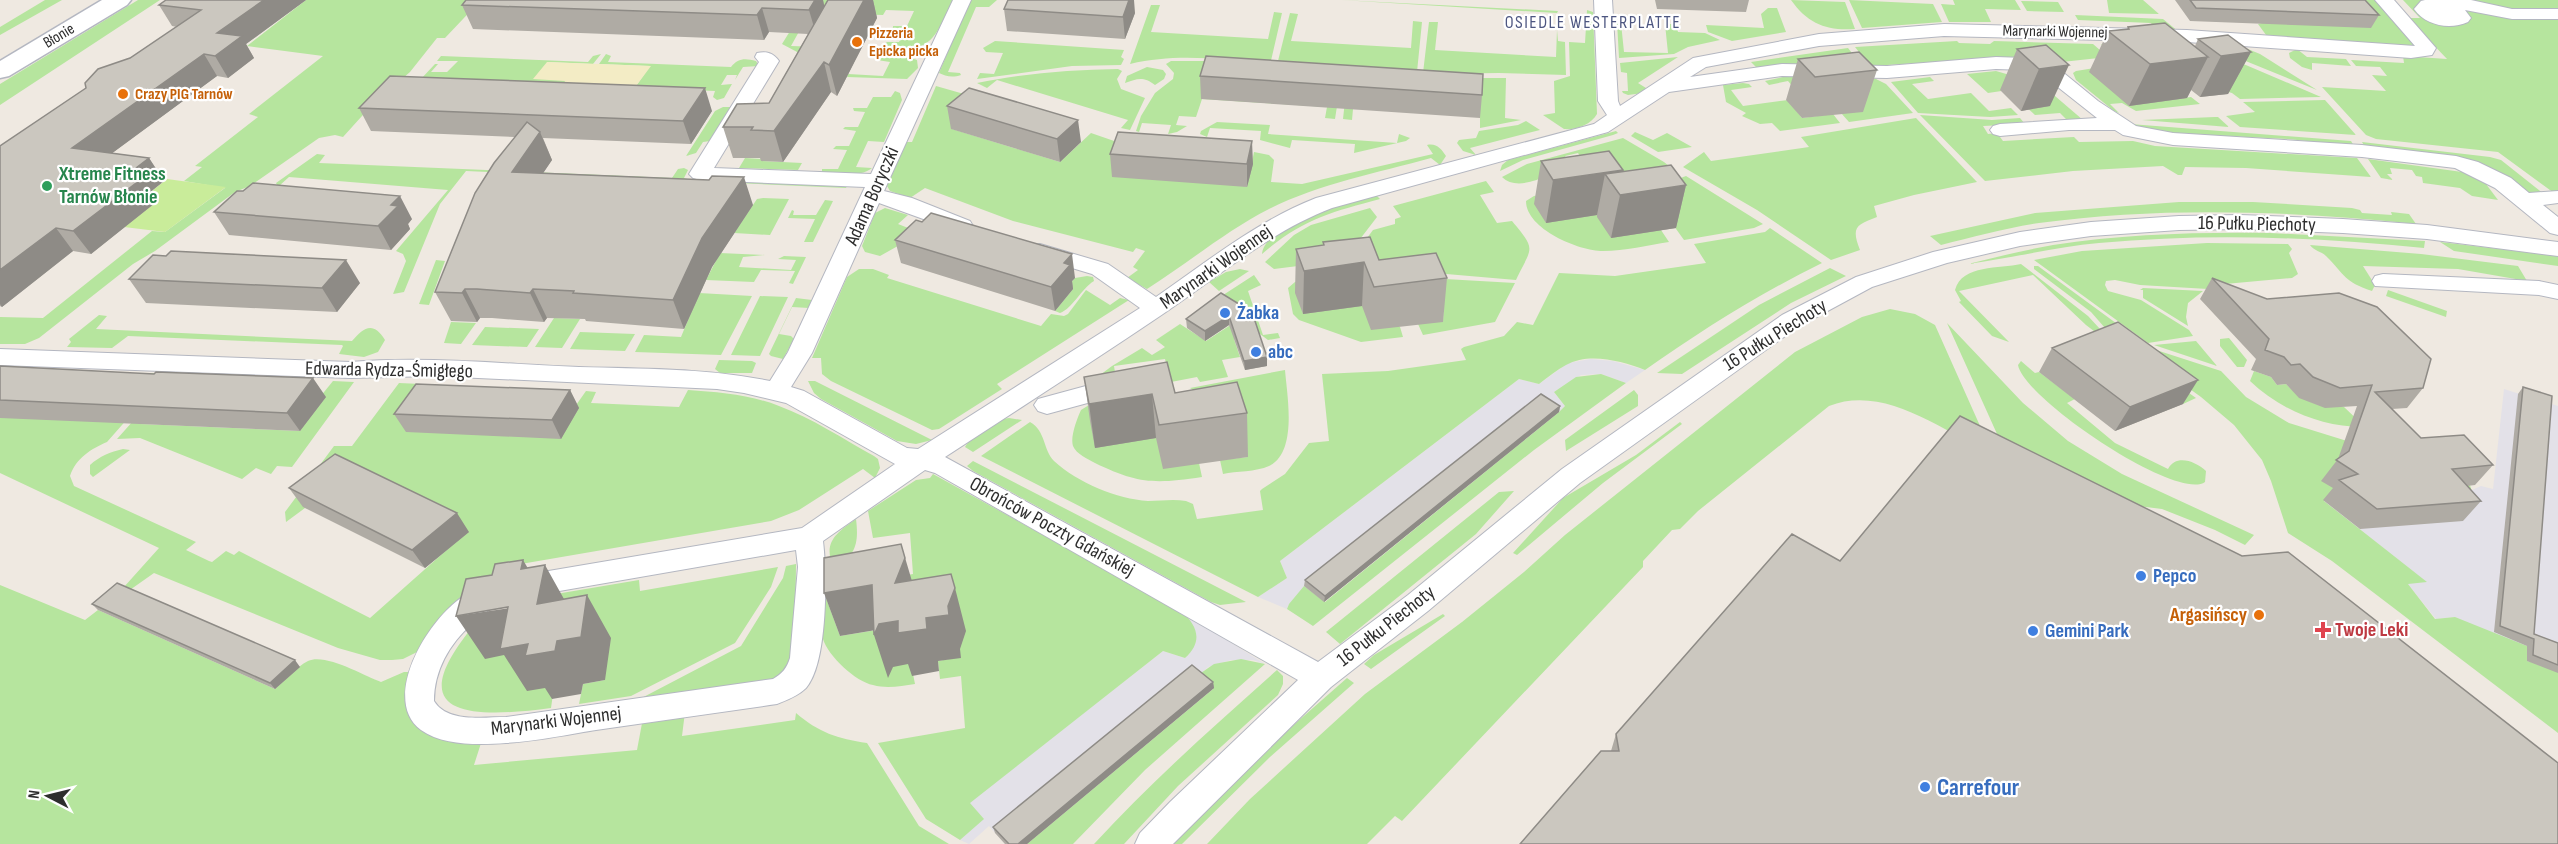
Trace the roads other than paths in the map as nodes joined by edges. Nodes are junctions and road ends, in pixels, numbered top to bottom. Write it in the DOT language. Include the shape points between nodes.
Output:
graph roads {
  1 [pos="88,0"];
  2 [pos="119,0"];
  3 [pos="962,0"];
  4 [pos="1603,0"];
  5 [pos="2384,0"];
  6 [pos="2436,7"];
  7 [pos="2558,14"];
  8 [pos="2462,18"];
  9 [pos="0,53"];
  10 [pos="764,57"];
  11 [pos="0,71"];
  12 [pos="1663,87"];
  13 [pos="1619,115"];
  14 [pos="2118,124"];
  15 [pos="2000,130"];
  16 [pos="875,188"];
  17 [pos="2558,197"];
  18 [pos="2525,200"];
  19 [pos="2551,221"];
  20 [pos="979,233"];
  21 [pos="1016,245"];
  22 [pos="2558,249"];
  23 [pos="2383,281"];
  24 [pos="2558,292"];
  25 [pos="1156,308"];
  26 [pos="0,357"];
  27 [pos="1141,383"];
  28 [pos="777,390"];
  29 [pos="1047,405"];
  30 [pos="922,459"];
  31 [pos="809,537"];
  32 [pos="1320,678"];
  33 [pos="1152,844"];
  1 -- 9 [label="main road, Błonie"];
  2 -- 11 [label="main road, Błonie"];
  3 -- 16 [label="street, Adama Boryczki"];
  4 -- 13 [label="street" via="1608,101"];
  5 -- 12 [label="street, Marynarki Wojennej" via="2420,38 2426,51 2187,36 1944,30 1818,40 1709,59"];
  6 -- 7 [label="street"];
  6 -- 8 [label="street"];
  10 -- 16 [label="street" via="769,61 700,174"];
  12 -- 13 [label="street, Marynarki Wojennej"];
  12 -- 14 [label="street, Marynarki Wojennej" via="1782,70 1895,72 2010,63 2048,69"];
  13 -- 25 [label="street, Marynarki Wojennej" via="1590,131 1296,214"];
  14 -- 15 [label="street, Marynarki Wojennej" via="2069,123"];
  14 -- 18 [label="street, Marynarki Wojennej" via="2159,138 2352,150 2456,162 2488,174"];
  16 -- 20 [label="street"];
  16 -- 28 [label="street, Adama Boryczki" via="800,353"];
  17 -- 18 [label="street"];
  18 -- 19 [label="street, Marynarki Wojennej"];
  21 -- 25 [label="street" via="1101,269"];
  22 -- 32 [label="street, 16 Pułku Piechoty" via="2343,226 2179,223 2020,239 1941,257 1864,282 1790,321 1571,476 1418,603"];
  23 -- 24 [label="street"];
  25 -- 30 [label="street, Marynarki Wojennej"];
  26 -- 28 [label="street, Edwarda Rydza-Śmigłego" via="549,374 702,381"];
  27 -- 29 [label="street" via="1110,387"];
  28 -- 30 [label="street, Obrońców Poczty Gdańskiej" via="902,457"];
  30 -- 31 [label="street, Marynarki Wojennej"];
  30 -- 32 [label="street, Obrońców Poczty Gdańskiej" via="944,466"];
  31 -- 31 [label="street, Marynarki Wojennej" via="502,590 485,597 449,628 432,653 420,682 423,712 433,721 451,726 506,730 787,687 798,676 805,658 812,567"];
  32 -- 33 [label="street, 16 Pułku Piechoty"];
}
